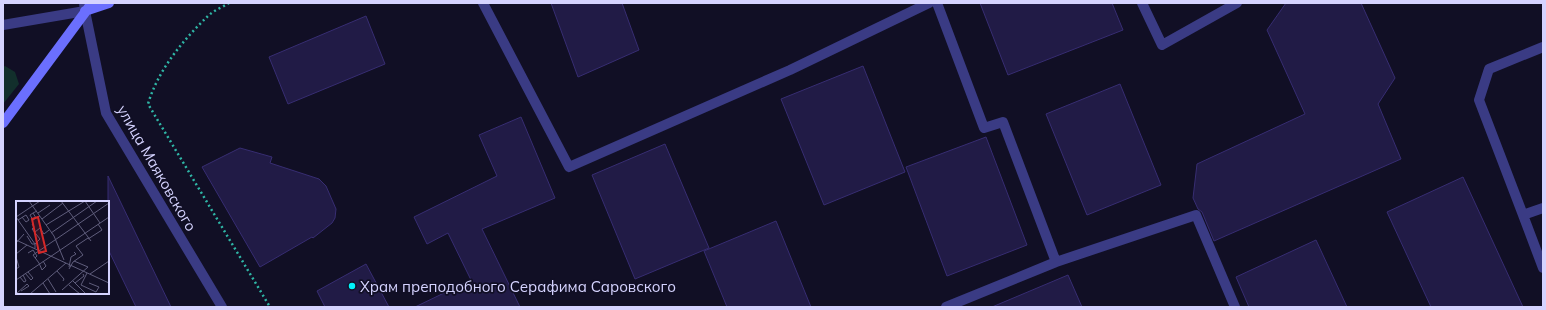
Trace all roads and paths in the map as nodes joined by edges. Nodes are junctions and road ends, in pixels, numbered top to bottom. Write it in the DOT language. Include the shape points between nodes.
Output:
graph roads {
  1 [pos="109,3"];
  2 [pos="229,3"];
  3 [pos="483,3"];
  4 [pos="929,3"];
  5 [pos="938,3"];
  6 [pos="1142,3"];
  7 [pos="1238,3"];
  8 [pos="87,6"];
  9 [pos="3,25"];
  10 [pos="1543,47"];
  11 [pos="3,123"];
  12 [pos="1543,208"];
  13 [pos="1523,215"];
  14 [pos="1056,262"];
  15 [pos="1543,268"];
  16 [pos="222,307"];
  17 [pos="270,307"];
  18 [pos="946,307"];
  19 [pos="1235,307"];
  1 -- 8 [label="street"];
  2 -- 17 [label="path" via="209,15 171,58 153,89 148,104"];
  3 -- 4 [label="street" via="569,167 790,70"];
  5 -- 14 [label="street" via="984,128 1003,122"];
  6 -- 7 [label="street" via="1162,45"];
  8 -- 9 [label="street"];
  8 -- 11 [label="street"];
  8 -- 16 [label="street, улица Маяковского" via="106,113"];
  10 -- 13 [label="street" via="1489,69 1479,100"];
  12 -- 13 [label="street"];
  13 -- 15 [label="street"];
  14 -- 18 [label="street"];
  14 -- 19 [label="street" via="1196,215"];
}
